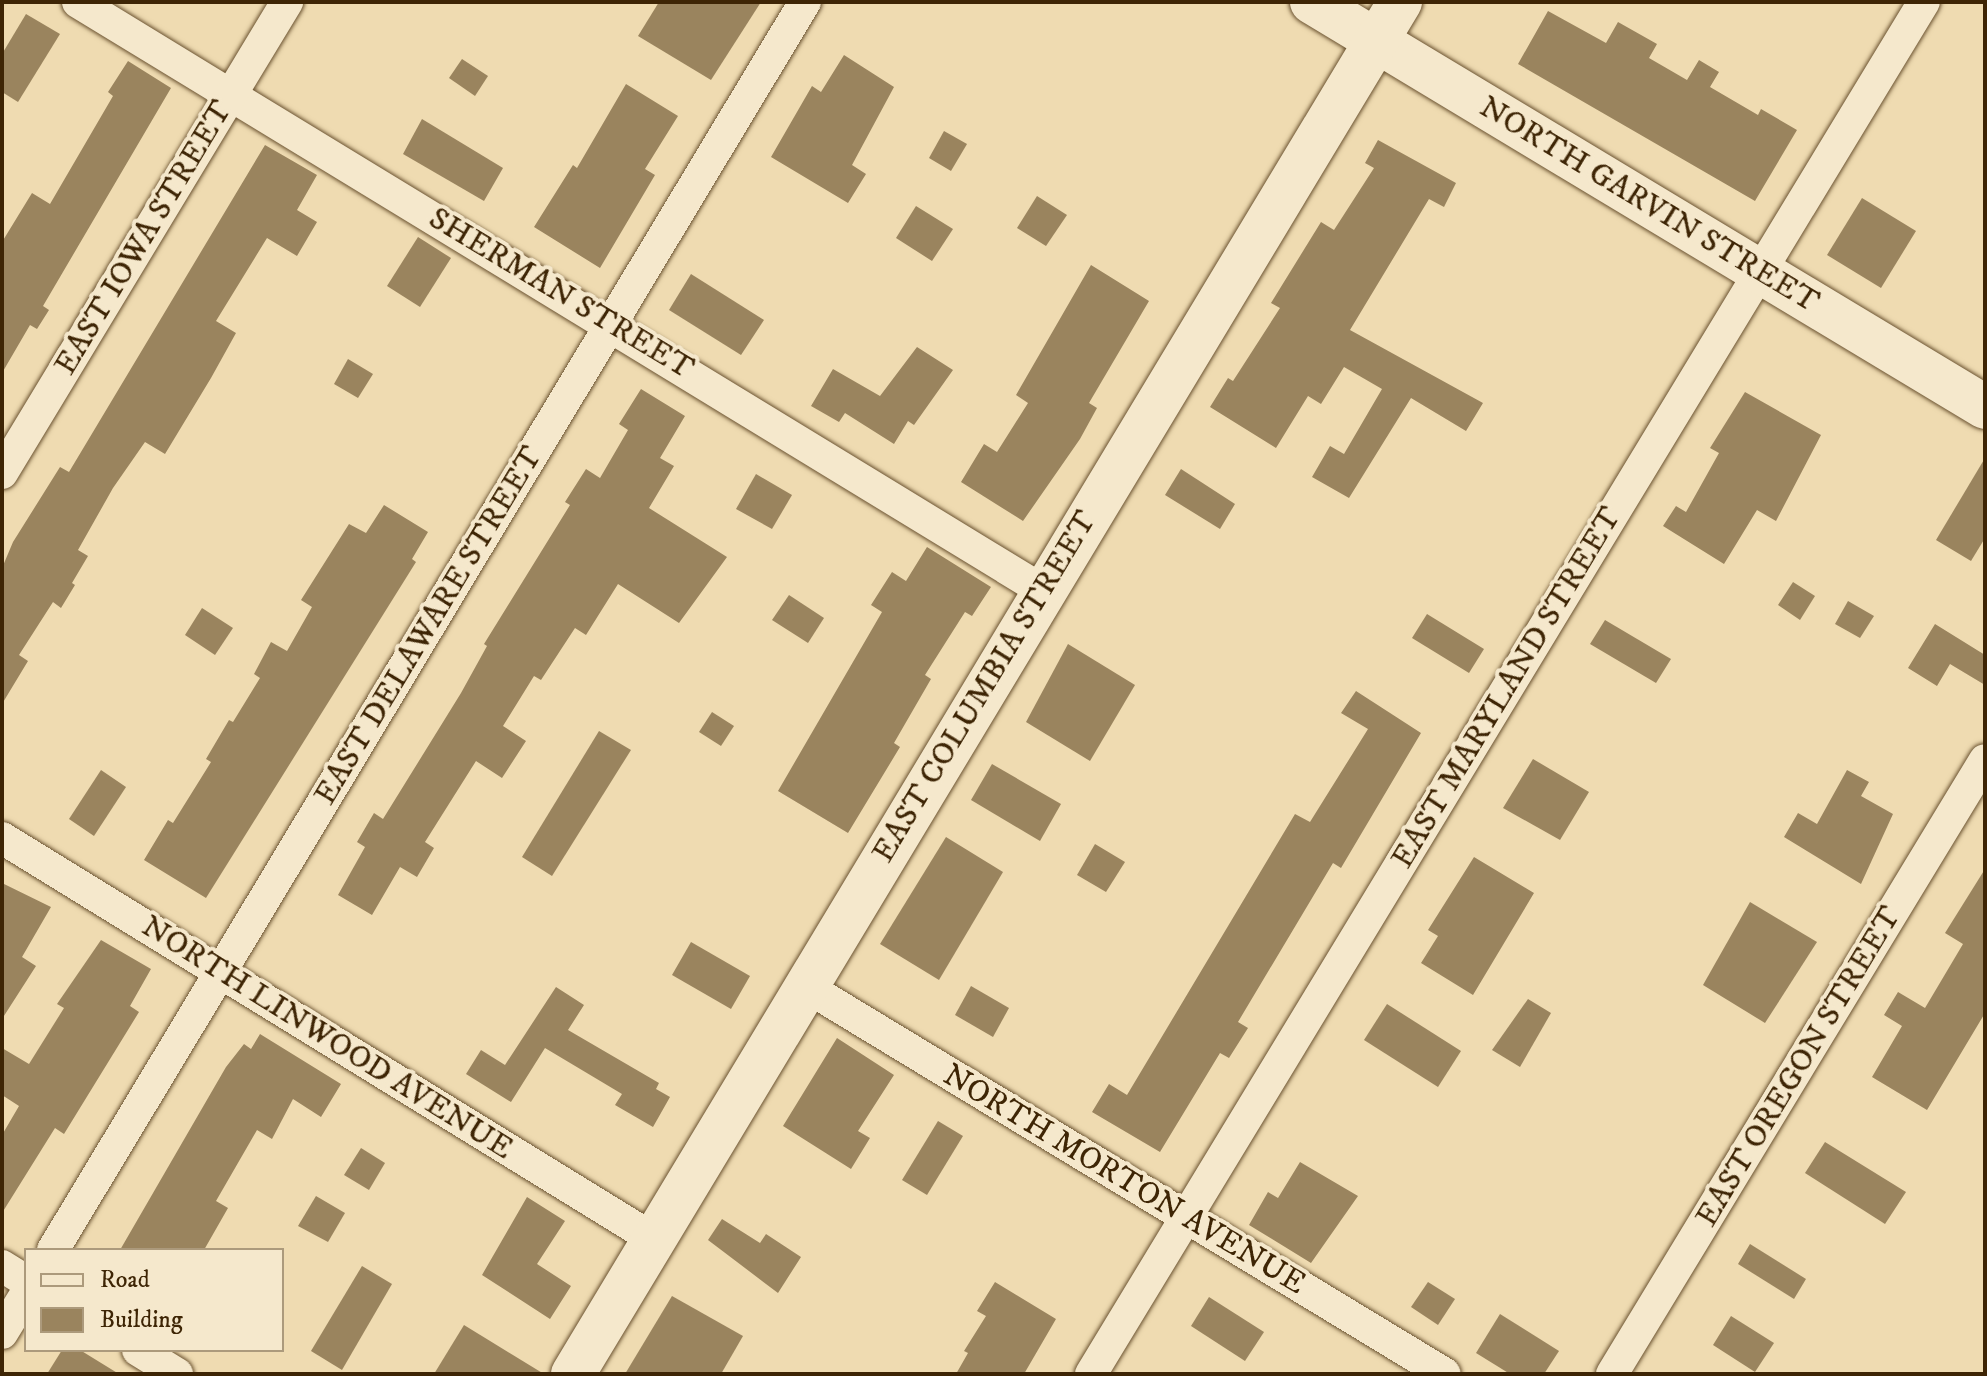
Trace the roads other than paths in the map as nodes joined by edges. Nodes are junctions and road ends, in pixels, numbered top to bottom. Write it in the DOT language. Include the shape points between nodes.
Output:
graph roads {
  1 [pos="78,2"];
  2 [pos="287,2"];
  3 [pos="805,2"];
  4 [pos="1312,2"];
  5 [pos="1400,2"];
  6 [pos="1924,2"];
  7 [pos="1376,40"];
  8 [pos="231,94"];
  9 [pos="1760,272"];
  10 [pos="611,324"];
  11 [pos="1985,407"];
  12 [pos="2,473"];
  13 [pos="1042,590"];
  14 [pos="1985,760"];
  15 [pos="2,838"];
  16 [pos="219,972"];
  17 [pos="805,986"];
  18 [pos="1185,1219"];
  19 [pos="652,1238"];
  20 [pos="54,1248"];
  21 [pos="2,1266"];
  22 [pos="24,1280"];
  23 [pos="24,1297"];
  24 [pos="2,1333"];
  25 [pos="141,1352"];
  26 [pos="177,1374"];
  27 [pos="573,1374"];
  28 [pos="1091,1374"];
  29 [pos="1445,1374"];
  30 [pos="1612,1374"];
  1 -- 8 [label="street, SHERMAN STREET"];
  2 -- 8 [label="street, EAST IOWA STREET"];
  3 -- 10 [label="street, EAST DELAWARE STREET"];
  4 -- 7 [label="main road, NORTH GARVIN STREET"];
  5 -- 7 [label="main road, EAST COLUMBIA STREET"];
  6 -- 9 [label="street, EAST MARYLAND STREET"];
  7 -- 9 [label="main road, NORTH GARVIN STREET"];
  7 -- 13 [label="main road, EAST COLUMBIA STREET"];
  8 -- 10 [label="street, SHERMAN STREET"];
  8 -- 12 [label="street, EAST IOWA STREET"];
  9 -- 11 [label="main road, NORTH GARVIN STREET"];
  9 -- 18 [label="street, EAST MARYLAND STREET"];
  10 -- 13 [label="street, SHERMAN STREET"];
  10 -- 16 [label="street, EAST DELAWARE STREET"];
  13 -- 17 [label="main road, EAST COLUMBIA STREET"];
  14 -- 30 [label="street, EAST OREGON STREET"];
  15 -- 16 [label="street, NORTH LINWOOD AVENUE"];
  16 -- 19 [label="street, NORTH LINWOOD AVENUE"];
  16 -- 20 [label="street, EAST DELAWARE STREET"];
  17 -- 18 [label="street, NORTH MORTON AVENUE"];
  17 -- 19 [label="main road, EAST COLUMBIA STREET"];
  18 -- 28 [label="street, EAST MARYLAND STREET"];
  18 -- 29 [label="street, NORTH MORTON AVENUE"];
  19 -- 27 [label="main road, EAST COLUMBIA STREET"];
  21 -- 22 [label="street"];
  23 -- 24 [label="street"];
  25 -- 26 [label="street"];
}
